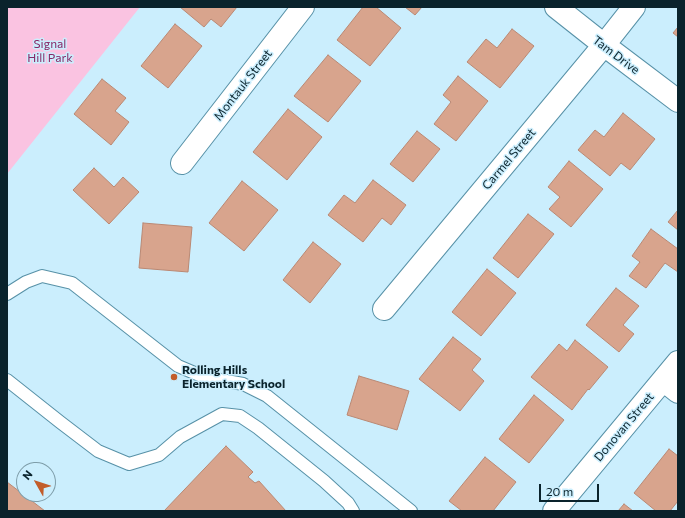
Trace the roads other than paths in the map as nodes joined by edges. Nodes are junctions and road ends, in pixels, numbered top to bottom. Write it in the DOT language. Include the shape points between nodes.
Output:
graph roads {
  1 [pos="303,7"];
  2 [pos="556,7"];
  3 [pos="634,7"];
  4 [pos="604,45"];
  5 [pos="678,101"];
  6 [pos="182,163"];
  7 [pos="7,294"];
  8 [pos="384,310"];
  9 [pos="678,362"];
  10 [pos="7,380"];
  11 [pos="670,386"];
  12 [pos="353,511"];
  13 [pos="411,511"];
  14 [pos="554,511"];
  1 -- 6 [label="street, Montauk Street"];
  2 -- 4 [label="street, Tam Drive"];
  3 -- 4 [label="street, Carmel Street"];
  4 -- 5 [label="street, Tam Drive"];
  4 -- 8 [label="street, Carmel Street"];
  7 -- 13 [label="lane" via="42,276 72,283 178,366 204,377 243,384 267,396"];
  9 -- 11 [label="street, Donovan Street"];
  10 -- 12 [label="lane" via="98,451 129,464 159,454 180,437 222,414 240,416 324,481"];
  11 -- 14 [label="street, Donovan Street"];
}
